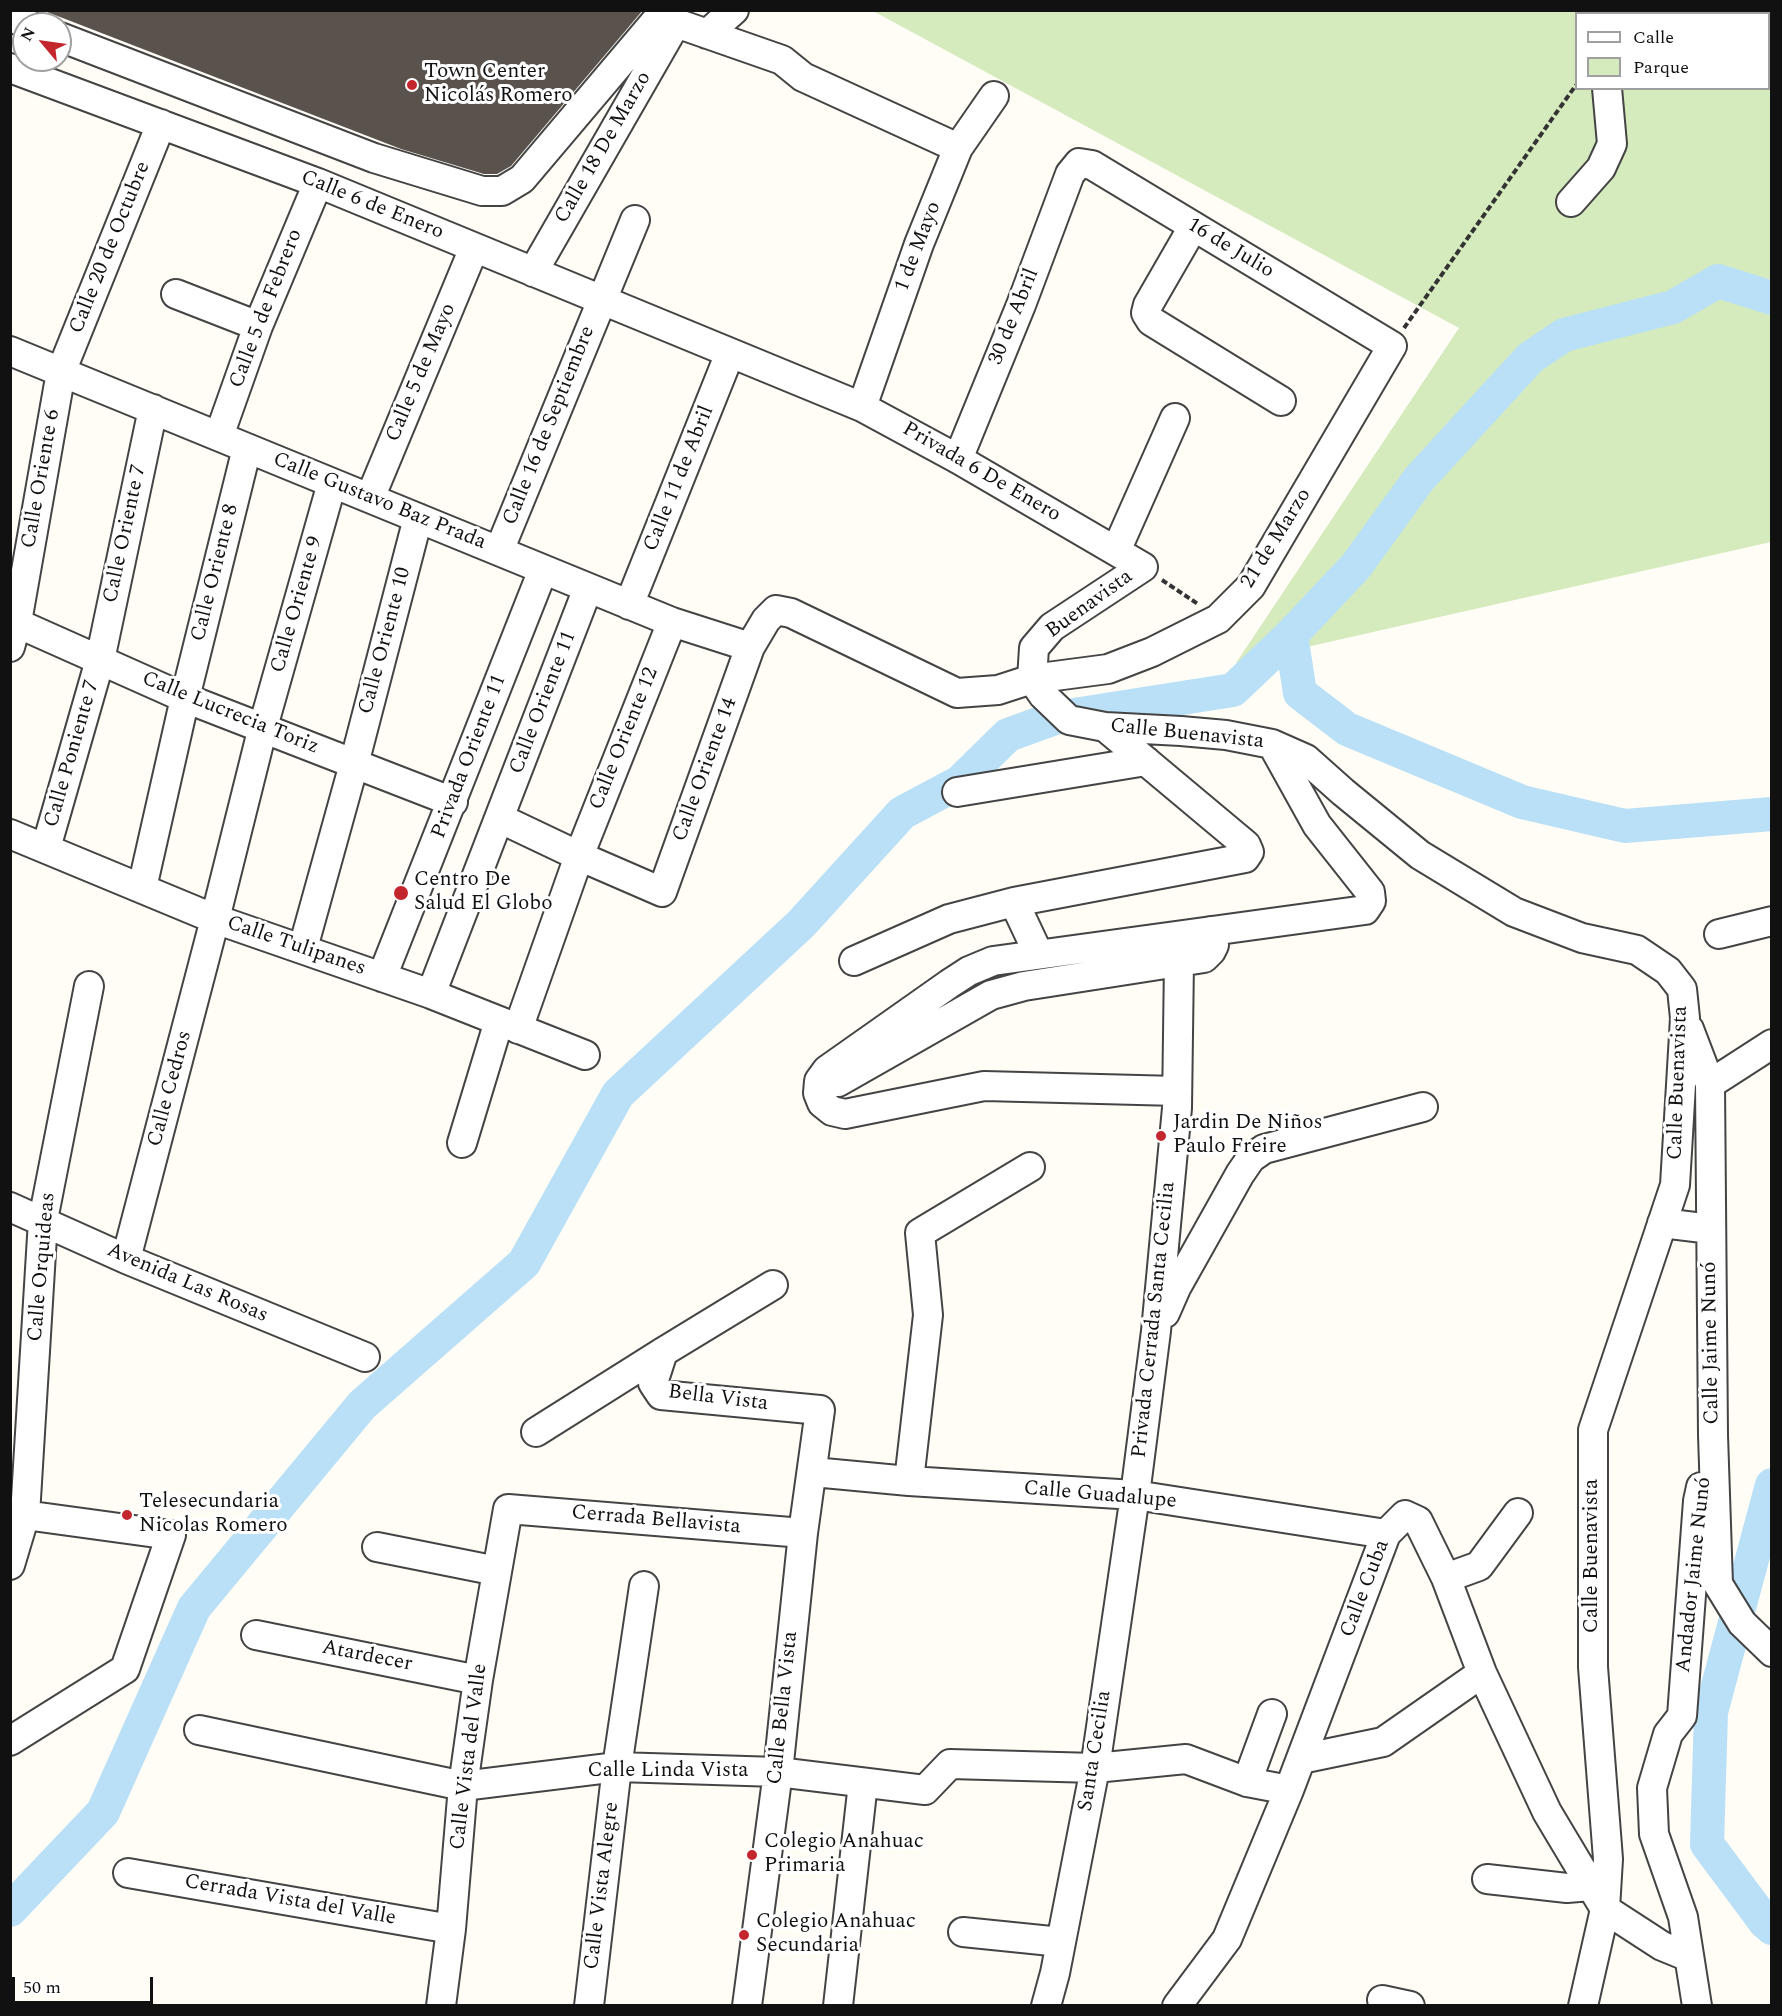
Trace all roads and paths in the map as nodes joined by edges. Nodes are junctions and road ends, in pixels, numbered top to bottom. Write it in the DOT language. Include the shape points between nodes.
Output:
graph roads {
  1 [pos="735,10"];
  2 [pos="670,17"];
  3 [pos="707,34"];
  4 [pos="72,41"];
  5 [pos="10,68"];
  6 [pos="1575,86"];
  7 [pos="1607,90"];
  8 [pos="994,96"];
  9 [pos="161,124"];
  10 [pos="958,148"];
  11 [pos="1070,174"];
  12 [pos="318,183"];
  13 [pos="1571,202"];
  14 [pos="635,220"];
  15 [pos="1193,227"];
  16 [pos="474,248"];
  17 [pos="533,272"];
  18 [pos="176,294"];
  19 [pos="602,300"];
  20 [pos="258,326"];
  21 [pos="1392,346"];
  22 [pos="10,351"];
  23 [pos="730,353"];
  24 [pos="61,372"];
  25 [pos="1281,401"];
  26 [pos="862,407"];
  27 [pos="153,409"];
  28 [pos="1175,418"];
  29 [pos="219,436"];
  30 [pos="247,448"];
  31 [pos="958,459"];
  32 [pos="332,483"];
  33 [pos="370,498"];
  34 [pos="418,518"];
  35 [pos="499,551"];
  36 [pos="1116,551"];
  37 [pos="1143,567"];
  38 [pos="543,570"];
  39 [pos="588,588"];
  40 [pos="629,605"];
  41 [pos="1218,619"];
  42 [pos="672,622"];
  43 [pos="13,630"];
  44 [pos="750,647"];
  45 [pos="100,660"];
  46 [pos="1039,689"];
  47 [pos="185,698"];
  48 [pos="263,727"];
  49 [pos="1105,727"];
  50 [pos="1272,744"];
  51 [pos="1146,761"];
  52 [pos="354,764"];
  53 [pos="957,792"];
  54 [pos="453,802"];
  55 [pos="499,818"];
  56 [pos="10,834"];
  57 [pos="46,849"];
  58 [pos="579,856"];
  59 [pos="142,888"];
  60 [pos="1014,902"];
  61 [pos="215,919"];
  62 [pos="1772,921"];
  63 [pos="1210,932"];
  64 [pos="1719,934"];
  65 [pos="303,948"];
  66 [pos="1038,953"];
  67 [pos="854,961"];
  68 [pos="1179,961"];
  69 [pos="382,977"];
  70 [pos="89,986"];
  71 [pos="431,994"];
  72 [pos="1685,1018"];
  73 [pos="509,1025"];
  74 [pos="1771,1045"];
  75 [pos="585,1055"];
  76 [pos="1710,1084"];
  77 [pos="818,1093"];
  78 [pos="1177,1100"];
  79 [pos="1423,1107"];
  80 [pos="462,1143"];
  81 [pos="1030,1167"];
  82 [pos="10,1207"];
  83 [pos="43,1220"];
  84 [pos="1662,1222"];
  85 [pos="1711,1229"];
  86 [pos="126,1259"];
  87 [pos="773,1285"];
  88 [pos="1156,1331"];
  89 [pos="663,1352"];
  90 [pos="365,1357"];
  91 [pos="820,1410"];
  92 [pos="536,1432"];
  93 [pos="1713,1435"];
  94 [pos="813,1472"];
  95 [pos="909,1481"];
  96 [pos="1135,1496"];
  97 [pos="508,1509"];
  98 [pos="1518,1513"];
  99 [pos="18,1514"];
  100 [pos="803,1533"];
  101 [pos="1386,1534"];
  102 [pos="376,1547"];
  103 [pos="10,1565"];
  104 [pos="497,1571"];
  105 [pos="1446,1578"];
  106 [pos="644,1586"];
  107 [pos="256,1635"];
  108 [pos="1769,1650"];
  109 [pos="1482,1673"];
  110 [pos="478,1680"];
  111 [pos="1272,1714"];
  112 [pos="199,1730"];
  113 [pos="10,1740"];
  114 [pos="1301,1759"];
  115 [pos="616,1767"];
  116 [pos="1095,1768"];
  117 [pos="778,1772"];
  118 [pos="1247,1782"];
  119 [pos="863,1783"];
  120 [pos="463,1786"];
  121 [pos="1289,1790"];
  122 [pos="128,1873"];
  123 [pos="1486,1879"];
  124 [pos="1598,1898"];
  125 [pos="451,1929"];
  126 [pos="963,1932"];
  127 [pos="1061,1942"];
  128 [pos="1689,1957"];
  129 [pos="1382,2000"];
  130 [pos="441,2006"];
  131 [pos="589,2006"];
  132 [pos="747,2006"];
  133 [pos="838,2006"];
  134 [pos="1046,2006"];
  135 [pos="1177,2006"];
  136 [pos="1410,2006"];
  137 [pos="1583,2006"];
  138 [pos="1697,2006"];
  1 -- 3 [label="street"];
  2 -- 3 [label="street"];
  2 -- 4 [label="street" via="522,179 502,192 482,191 375,158"];
  2 -- 17 [label="street, Calle 18 De Marzo"];
  3 -- 10 [label="street" via="782,60 803,77"];
  5 -- 9 [label="street, Calle 6 de Enero"];
  6 -- 21 [label="path"];
  7 -- 13 [label="street" via="1612,144 1601,168"];
  8 -- 10 [label="street, 1 de Mayo"];
  9 -- 12 [label="street, Calle 6 de Enero"];
  9 -- 24 [label="street, Calle 20 de Octubre"];
  10 -- 26 [label="street, 1 de Mayo" via="919,244"];
  11 -- 15 [label="street, 16 de Julio" via="1079,163 1092,165"];
  11 -- 31 [label="street, 30 de Abril"];
  12 -- 16 [label="street, Calle 6 de Enero"];
  12 -- 20 [label="street, Calle 5 de Febrero"];
  14 -- 19 [label="street, Calle 16 de Septiembre"];
  15 -- 21 [label="street, 16 de Julio"];
  15 -- 25 [label="street" via="1146,313 1151,321"];
  16 -- 17 [label="street, Calle 6 de Enero"];
  16 -- 33 [label="street, Calle 5 de Mayo"];
  17 -- 19 [label="street, Calle 6 de Enero"];
  18 -- 20 [label="street"];
  19 -- 23 [label="street, Calle 6 de Enero"];
  19 -- 35 [label="street, Calle 16 de Septiembre"];
  20 -- 29 [label="street, Calle 5 de Febrero"];
  21 -- 41 [label="street, 21 de Marzo" via="1251,586"];
  22 -- 24 [label="street, Calle Gustavo Baz Prada"];
  23 -- 26 [label="street, Privada 6 De Enero"];
  23 -- 40 [label="street, Calle 11 de Abril"];
  24 -- 27 [label="street, Calle Gustavo Baz Prada"];
  24 -- 43 [label="street, Calle Oriente 6"];
  26 -- 31 [label="street, Privada 6 De Enero"];
  27 -- 29 [label="street, Calle Gustavo Baz Prada"];
  27 -- 45 [label="street, Calle Oriente 7"];
  28 -- 36 [label="street"];
  29 -- 30 [label="street, Calle Gustavo Baz Prada"];
  30 -- 32 [label="street, Calle Gustavo Baz Prada"];
  30 -- 47 [label="street, Calle Oriente 8"];
  31 -- 36 [label="street, Privada 6 De Enero"];
  32 -- 33 [label="street, Calle Gustavo Baz Prada"];
  32 -- 48 [label="street, Calle Oriente 9"];
  33 -- 34 [label="street, Calle Gustavo Baz Prada"];
  34 -- 35 [label="street, Calle Gustavo Baz Prada"];
  34 -- 52 [label="street, Calle Oriente 10"];
  35 -- 38 [label="street, Calle Gustavo Baz Prada"];
  36 -- 37 [label="street, Privada 6 De Enero"];
  37 -- 41 [label="path"];
  37 -- 46 [label="street, Buenavista" via="1052,627 1034,648"];
  38 -- 39 [label="street, Calle Gustavo Baz Prada"];
  38 -- 54 [label="street, Privada Oriente 11"];
  39 -- 40 [label="street, Calle Gustavo Baz Prada"];
  39 -- 55 [label="street, Calle Oriente 11"];
  40 -- 42 [label="street, Calle Gustavo Baz Prada"];
  41 -- 46 [label="street, 21 de Marzo" via="1152,652"];
  42 -- 44 [label="street, Calle Gustavo Baz Prada"];
  42 -- 58 [label="street, Calle Oriente 12"];
  43 -- 45 [label="street, Calle Lucrecia Toriz"];
  44 -- 46 [label="street, Calle Oriente 14" via="776,610 790,613 957,693"];
  44 -- 58 [label="street, Calle Oriente 14" via="662,892"];
  45 -- 47 [label="street, Calle Lucrecia Toriz"];
  45 -- 57 [label="street, Calle Poniente 7"];
  46 -- 49 [label="street, Calle Buenavista" via="1069,720"];
  47 -- 48 [label="street, Calle Lucrecia Toriz"];
  47 -- 59 [label="street, Calle Oriente 8"];
  48 -- 52 [label="street, Calle Lucrecia Toriz"];
  48 -- 61 [label="street, Calle Oriente 9"];
  49 -- 50 [label="street, Calle Buenavista" via="1226,735"];
  49 -- 51 [label="street"];
  50 -- 63 [label="street" via="1317,825 1370,892 1371,902 1365,910"];
  50 -- 72 [label="street, Calle Buenavista" via="1306,759 1420,855 1514,912 1582,938 1636,950 1668,971 1682,989"];
  51 -- 53 [label="street"];
  51 -- 60 [label="street" via="1246,845 1249,852 1245,858"];
  52 -- 54 [label="street, Calle Lucrecia Toriz"];
  52 -- 65 [label="street, Calle Oriente 10"];
  54 -- 69 [label="street, Privada Oriente 11"];
  55 -- 58 [label="street"];
  55 -- 71 [label="street, Calle Oriente 11"];
  56 -- 57 [label="street, Calle Tulipanes"];
  57 -- 59 [label="street, Calle Tulipanes"];
  58 -- 73 [label="street, Calle Oriente 12"];
  59 -- 61 [label="street, Calle Tulipanes"];
  60 -- 66 [label="street"];
  60 -- 67 [label="street" via="949,919"];
  61 -- 65 [label="street, Calle Tulipanes"];
  61 -- 86 [label="street, Calle Cedros"];
  62 -- 64 [label="street"];
  63 -- 66 [label="street"];
  63 -- 68 [label="street" via="1214,945 1204,958"];
  65 -- 69 [label="street, Calle Tulipanes"];
  66 -- 77 [label="street" via="993,961 969,971 827,1070 819,1081"];
  68 -- 77 [label="street" via="1024,986 992,995"];
  68 -- 78 [label="street, Privada Cerrada Santa Cecilia"];
  69 -- 71 [label="street, Calle Tulipanes"];
  70 -- 83 [label="street, Calle Orquideas"];
  71 -- 73 [label="street, Calle Tulipanes"];
  72 -- 76 [label="street, Calle Jaime Nunó"];
  72 -- 84 [label="street, Calle Buenavista" via="1675,1185"];
  73 -- 75 [label="street, Calle Tulipanes"];
  73 -- 80 [label="street, Calle Oriente 12"];
  74 -- 76 [label="street"];
  76 -- 85 [label="street, Calle Jaime Nunó"];
  77 -- 78 [label="street" via="832,1111 845,1114 984,1086"];
  78 -- 88 [label="street, Privada Cerrada Santa Cecilia"];
  79 -- 88 [label="street" via="1264,1149 1251,1158 1176,1288"];
  81 -- 95 [label="street" via="920,1233 928,1315"];
  82 -- 83 [label="street, Avenida Las Rosas"];
  83 -- 86 [label="street, Avenida Las Rosas"];
  83 -- 99 [label="street, Calle Orquideas"];
  84 -- 85 [label="street"];
  84 -- 124 [label="street, Calle Buenavista" via="1593,1430 1593,1667 1608,1859"];
  85 -- 93 [label="street, Calle Jaime Nunó"];
  86 -- 90 [label="street, Avenida Las Rosas"];
  87 -- 89 [label="street"];
  88 -- 96 [label="street, Privada Cerrada Santa Cecilia"];
  89 -- 91 [label="street, Bella Vista" via="653,1383 661,1395"];
  89 -- 92 [label="street"];
  91 -- 94 [label="street, Calle Bella Vista"];
  93 -- 108 [label="street, Calle Jaime Nunó" via="1718,1584 1742,1623"];
  93 -- 128 [label="street, Andador Jaime Nunó" via="1698,1501 1682,1716 1668,1734 1652,1788 1654,1834 1683,1917"];
  94 -- 95 [label="street, Calle Guadalupe"];
  94 -- 100 [label="street, Calle Bella Vista"];
  95 -- 96 [label="street, Calle Guadalupe"];
  96 -- 101 [label="street, Calle Guadalupe"];
  96 -- 116 [label="street, Santa Cecilia"];
  97 -- 100 [label="street, Cerrada Bellavista"];
  97 -- 104 [label="street, Calle Vista del Valle"];
  98 -- 105 [label="street" via="1479,1566"];
  99 -- 103 [label="street, Calle Orquideas"];
  99 -- 113 [label="street" via="171,1535 125,1669"];
  100 -- 117 [label="street, Calle Bella Vista"];
  101 -- 105 [label="street, Calle Cuba" via="1405,1515 1418,1521"];
  101 -- 114 [label="street, Calle Cuba"];
  102 -- 104 [label="street"];
  104 -- 110 [label="street, Calle Vista del Valle"];
  105 -- 109 [label="street, Calle Cuba"];
  106 -- 115 [label="street, Calle Vista Alegre"];
  107 -- 110 [label="street, Atardecer"];
  109 -- 114 [label="street" via="1383,1742"];
  109 -- 124 [label="street, Calle Cuba" via="1547,1812"];
  110 -- 120 [label="street, Calle Vista del Valle"];
  111 -- 118 [label="street"];
  112 -- 120 [label="street, Calle Linda Vista"];
  114 -- 121 [label="street, Calle Cuba"];
  115 -- 117 [label="street, Calle Linda Vista"];
  115 -- 120 [label="street, Calle Linda Vista"];
  115 -- 131 [label="street, Calle Vista Alegre"];
  116 -- 118 [label="street" via="1186,1759"];
  116 -- 119 [label="street, Calle Linda Vista" via="950,1764 925,1790"];
  116 -- 127 [label="street, Santa Cecilia"];
  117 -- 119 [label="street, Calle Linda Vista"];
  117 -- 132 [label="street, Calle Bella Vista"];
  118 -- 121 [label="street"];
  119 -- 133 [label="street"];
  120 -- 125 [label="street, Calle Vista del Valle"];
  121 -- 135 [label="street, Calle Cuba" via="1227,1940"];
  122 -- 125 [label="street, Cerrada Vista del Valle"];
  123 -- 124 [label="street" via="1567,1888"];
  124 -- 128 [label="street" via="1662,1946"];
  124 -- 137 [label="street, Calle Buenavista"];
  125 -- 130 [label="street, Calle Vista del Valle"];
  126 -- 127 [label="street"];
  127 -- 134 [label="street, Santa Cecilia"];
  128 -- 138 [label="street"];
  129 -- 136 [label="street"];
}
